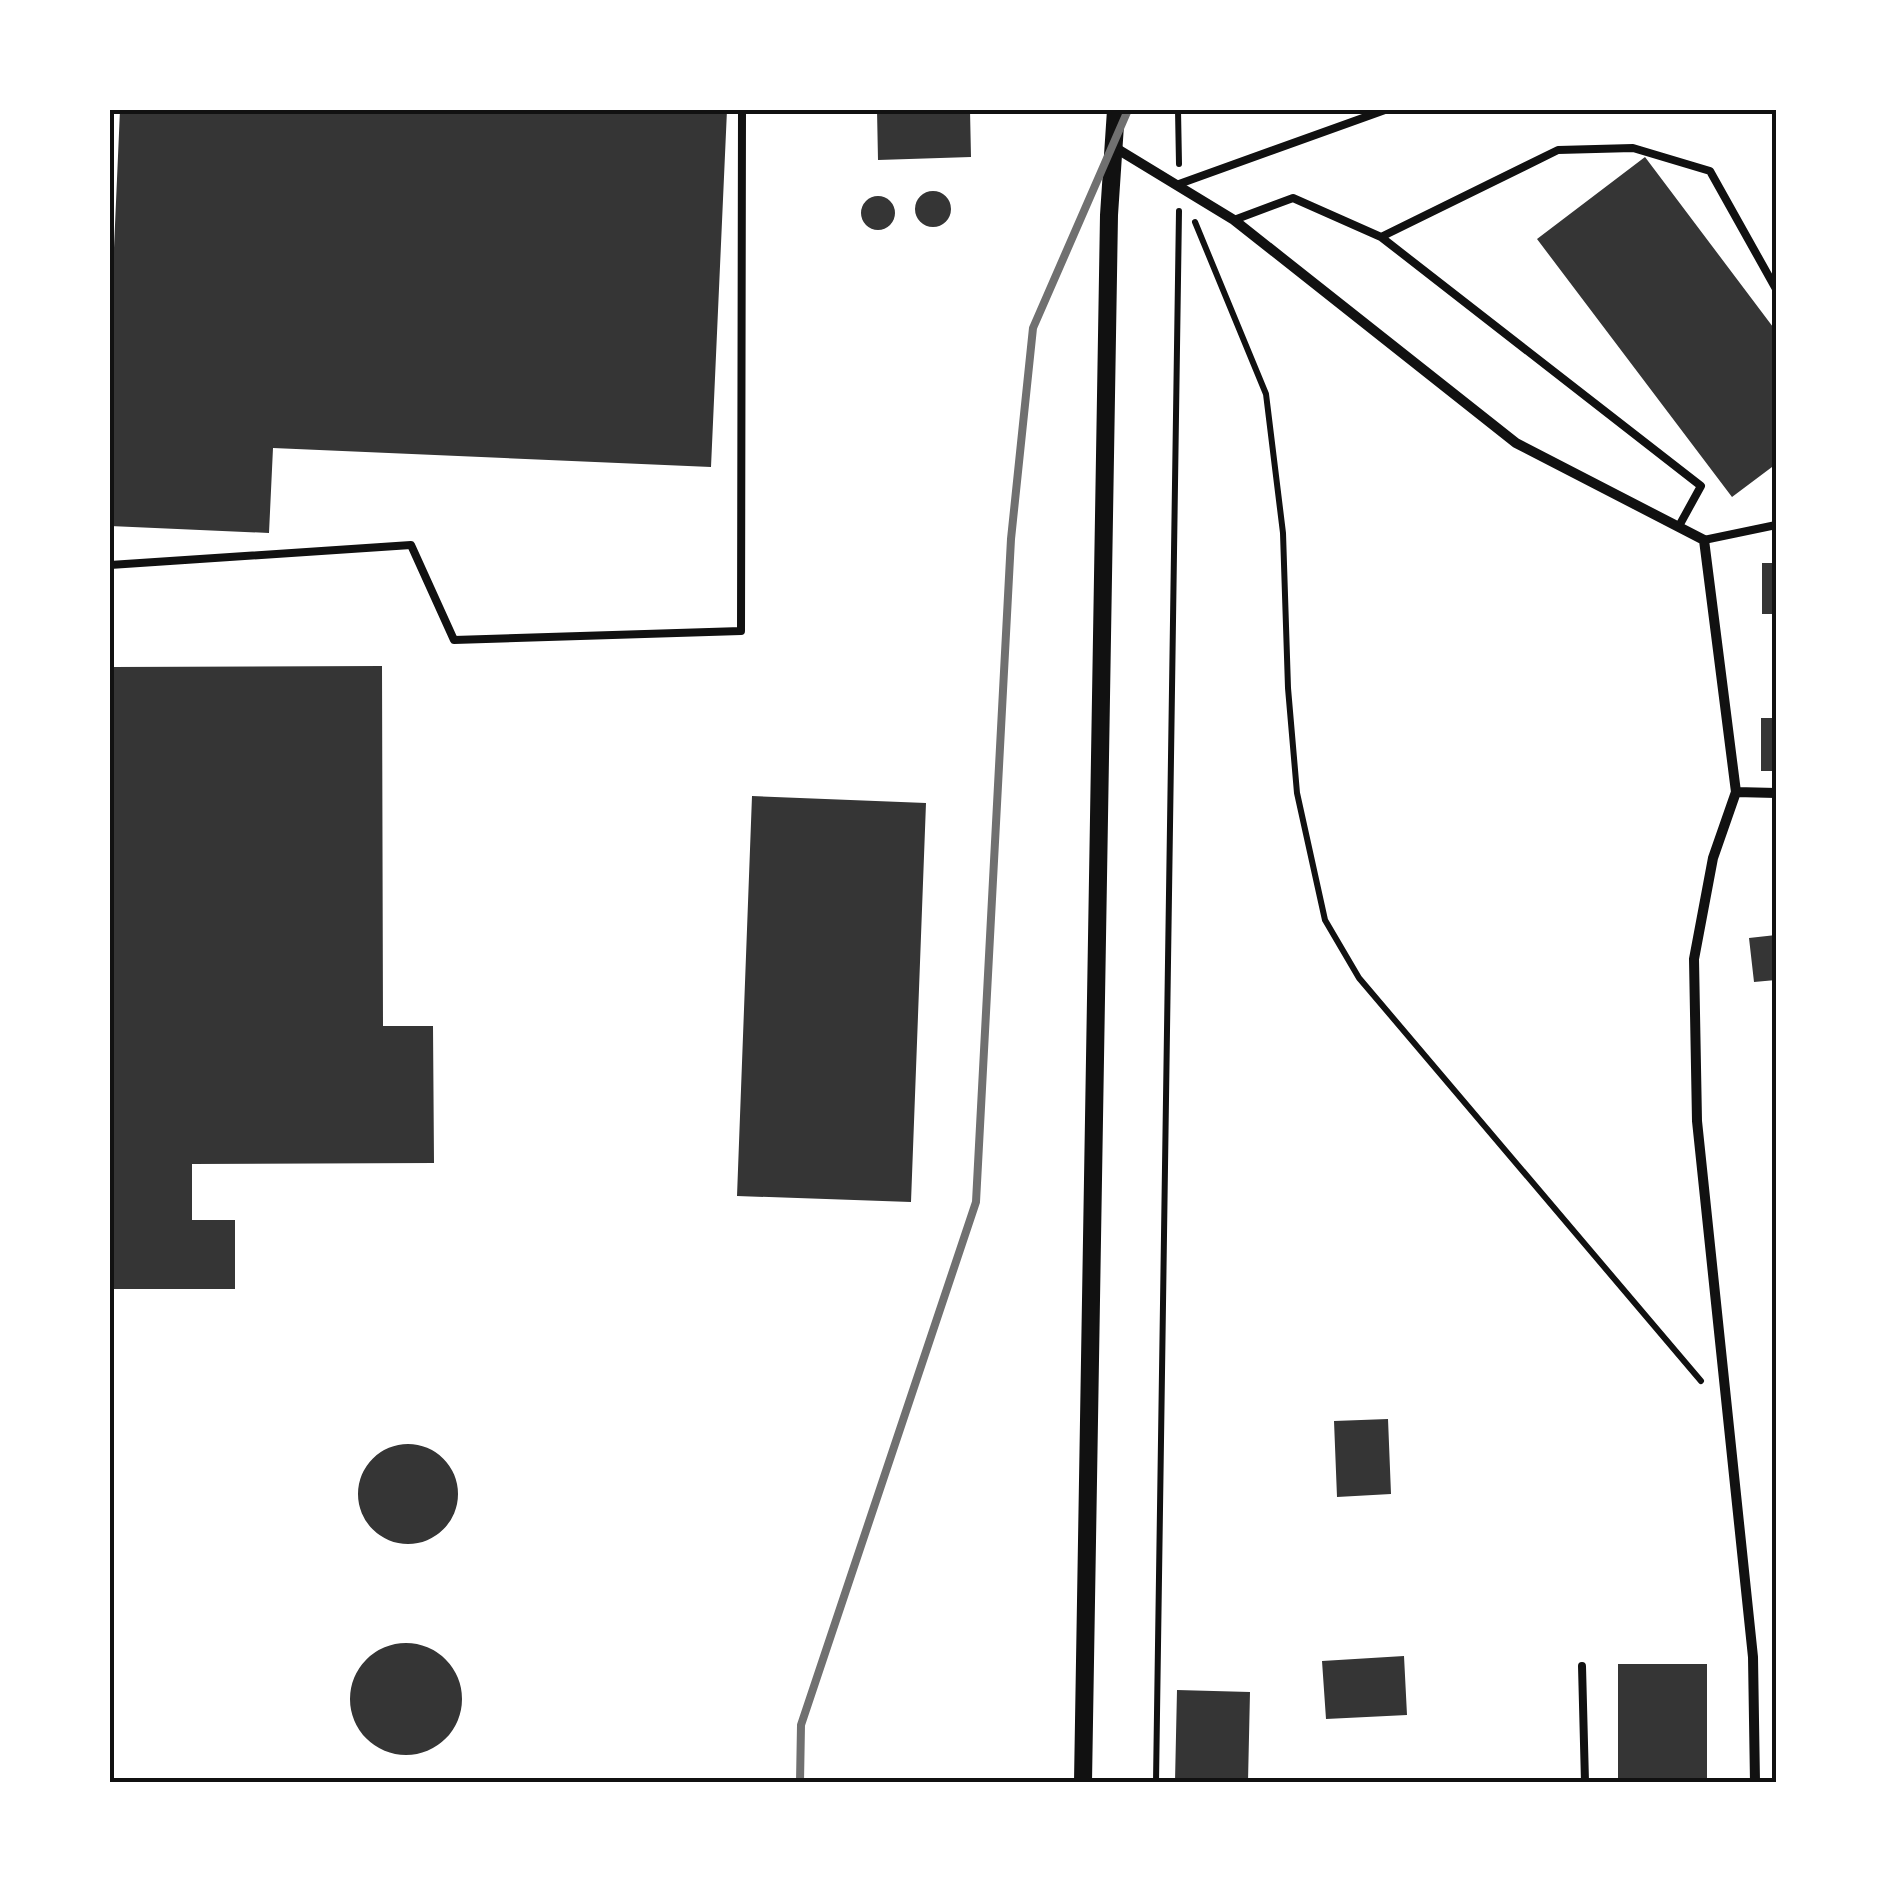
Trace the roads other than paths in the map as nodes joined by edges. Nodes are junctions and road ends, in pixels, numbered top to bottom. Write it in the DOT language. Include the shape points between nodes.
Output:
graph roads {
  1 [pos="742,110"];
  2 [pos="1116,110"];
  3 [pos="1384,110"];
  4 [pos="1114,147"];
  5 [pos="1179,184"];
  6 [pos="1234,220"];
  7 [pos="1381,236"];
  8 [pos="1776,289"];
  9 [pos="1776,525"];
  10 [pos="1679,526"];
  11 [pos="1704,540"];
  12 [pos="110,565"];
  13 [pos="1736,792"];
  14 [pos="1776,793"];
  15 [pos="1582,1666"];
  16 [pos="1082,1782"];
  17 [pos="1585,1782"];
  18 [pos="1755,1782"];
  1 -- 12 [label="lane" via="741,631 454,640 412,544"];
  2 -- 4 [label="street"];
  3 -- 5 [label="lane"];
  4 -- 5 [label="street"];
  4 -- 16 [label="street"];
  5 -- 6 [label="street"];
  6 -- 7 [label="lane" via="1293,198"];
  6 -- 10 [label="street" via="1516,443"];
  7 -- 8 [label="lane" via="1558,150 1634,148 1710,171"];
  7 -- 10 [label="lane" via="1700,486"];
  9 -- 11 [label="lane"];
  10 -- 11 [label="street"];
  11 -- 13 [label="street"];
  13 -- 14 [label="street"];
  13 -- 18 [label="street" via="1713,858 1694,960 1697,1121 1753,1657"];
  15 -- 17 [label="lane"];
}
